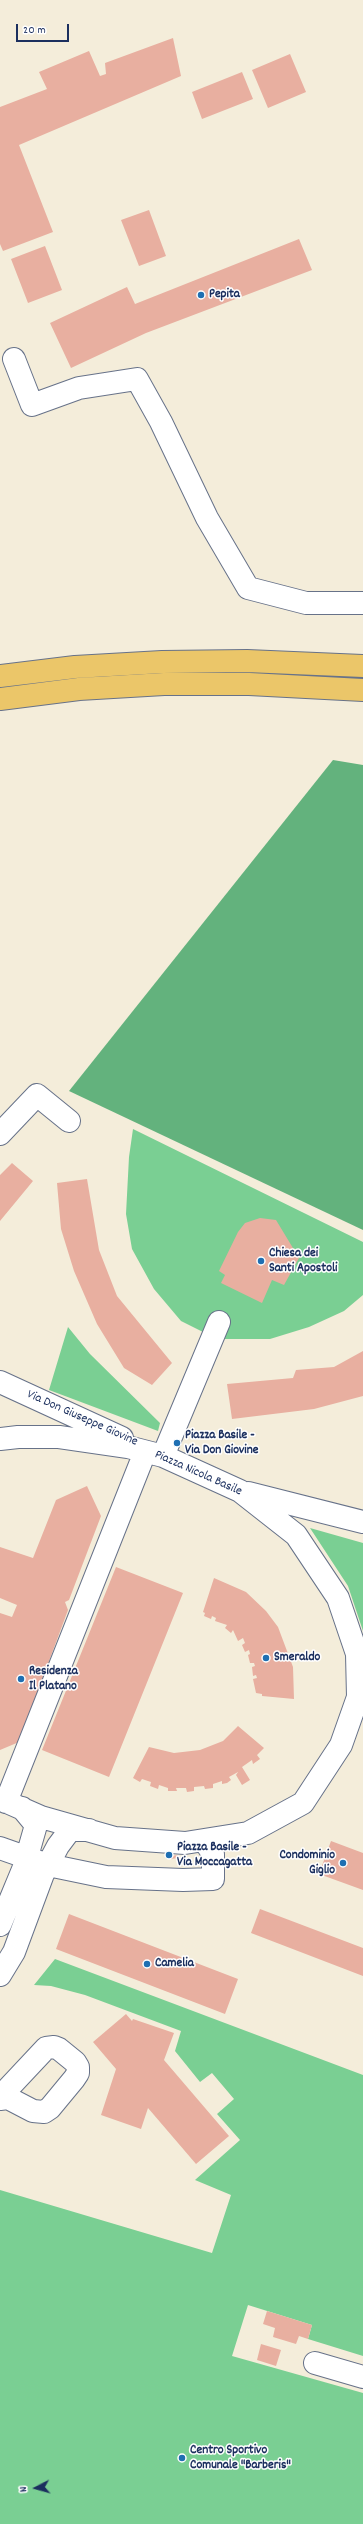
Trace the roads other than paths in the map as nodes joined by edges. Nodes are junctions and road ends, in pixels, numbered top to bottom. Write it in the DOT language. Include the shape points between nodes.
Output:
graph roads {
  1 [pos="14,359"];
  2 [pos="363,603"];
  3 [pos="363,666"];
  4 [pos="0,676"];
  5 [pos="363,690"];
  6 [pos="0,699"];
  7 [pos="69,1121"];
  8 [pos="0,1134"];
  9 [pos="219,1322"];
  10 [pos="0,1382"];
  11 [pos="0,1439"];
  12 [pos="154,1454"];
  13 [pos="240,1491"];
  14 [pos="363,1522"];
  15 [pos="360,1694"];
  16 [pos="9,1803"];
  17 [pos="89,1830"];
  18 [pos="204,1840"];
  19 [pos="0,1848"];
  20 [pos="27,1858"];
  21 [pos="48,1865"];
  22 [pos="0,1925"];
  23 [pos="0,1975"];
  24 [pos="315,2363"];
  25 [pos="363,2377"];
  1 -- 2 [label="street" via="32,405 79,388 136,380 161,422 207,518 248,588 306,603"];
  3 -- 4 [label="highway" via="247,661 162,662 75,667"];
  5 -- 6 [label="highway" via="249,684 164,684 79,689"];
  7 -- 8 [label="street" via="37,1095"];
  9 -- 12 [label="street"];
  10 -- 12 [label="street, Via Don Giuseppe Giovine"];
  11 -- 12 [label="street, Piazza Nicola Basile" via="76,1438"];
  12 -- 13 [label="street, Piazza Nicola Basile"];
  12 -- 16 [label="street"];
  13 -- 14 [label="street"];
  13 -- 15 [label="street, Piazza Nicola Basile" via="296,1535 338,1598 357,1654"];
  15 -- 18 [label="street, Piazza Nicola Basile" via="340,1745 302,1803 248,1833"];
  16 -- 17 [label="street, Piazza Nicola Basile" via="41,1817"];
  16 -- 20 [label="street" via="36,1825"];
  17 -- 18 [label="street, Piazza Nicola Basile" via="115,1838 185,1843"];
  17 -- 21 [label="street" via="70,1830"];
  18 -- 21 [label="street" via="212,1854 213,1879 106,1877"];
  19 -- 20 [label="street"];
  20 -- 21 [label="street"];
  20 -- 22 [label="street"];
  21 -- 23 [label="street" via="14,1952"];
  24 -- 25 [label="street"];
}
